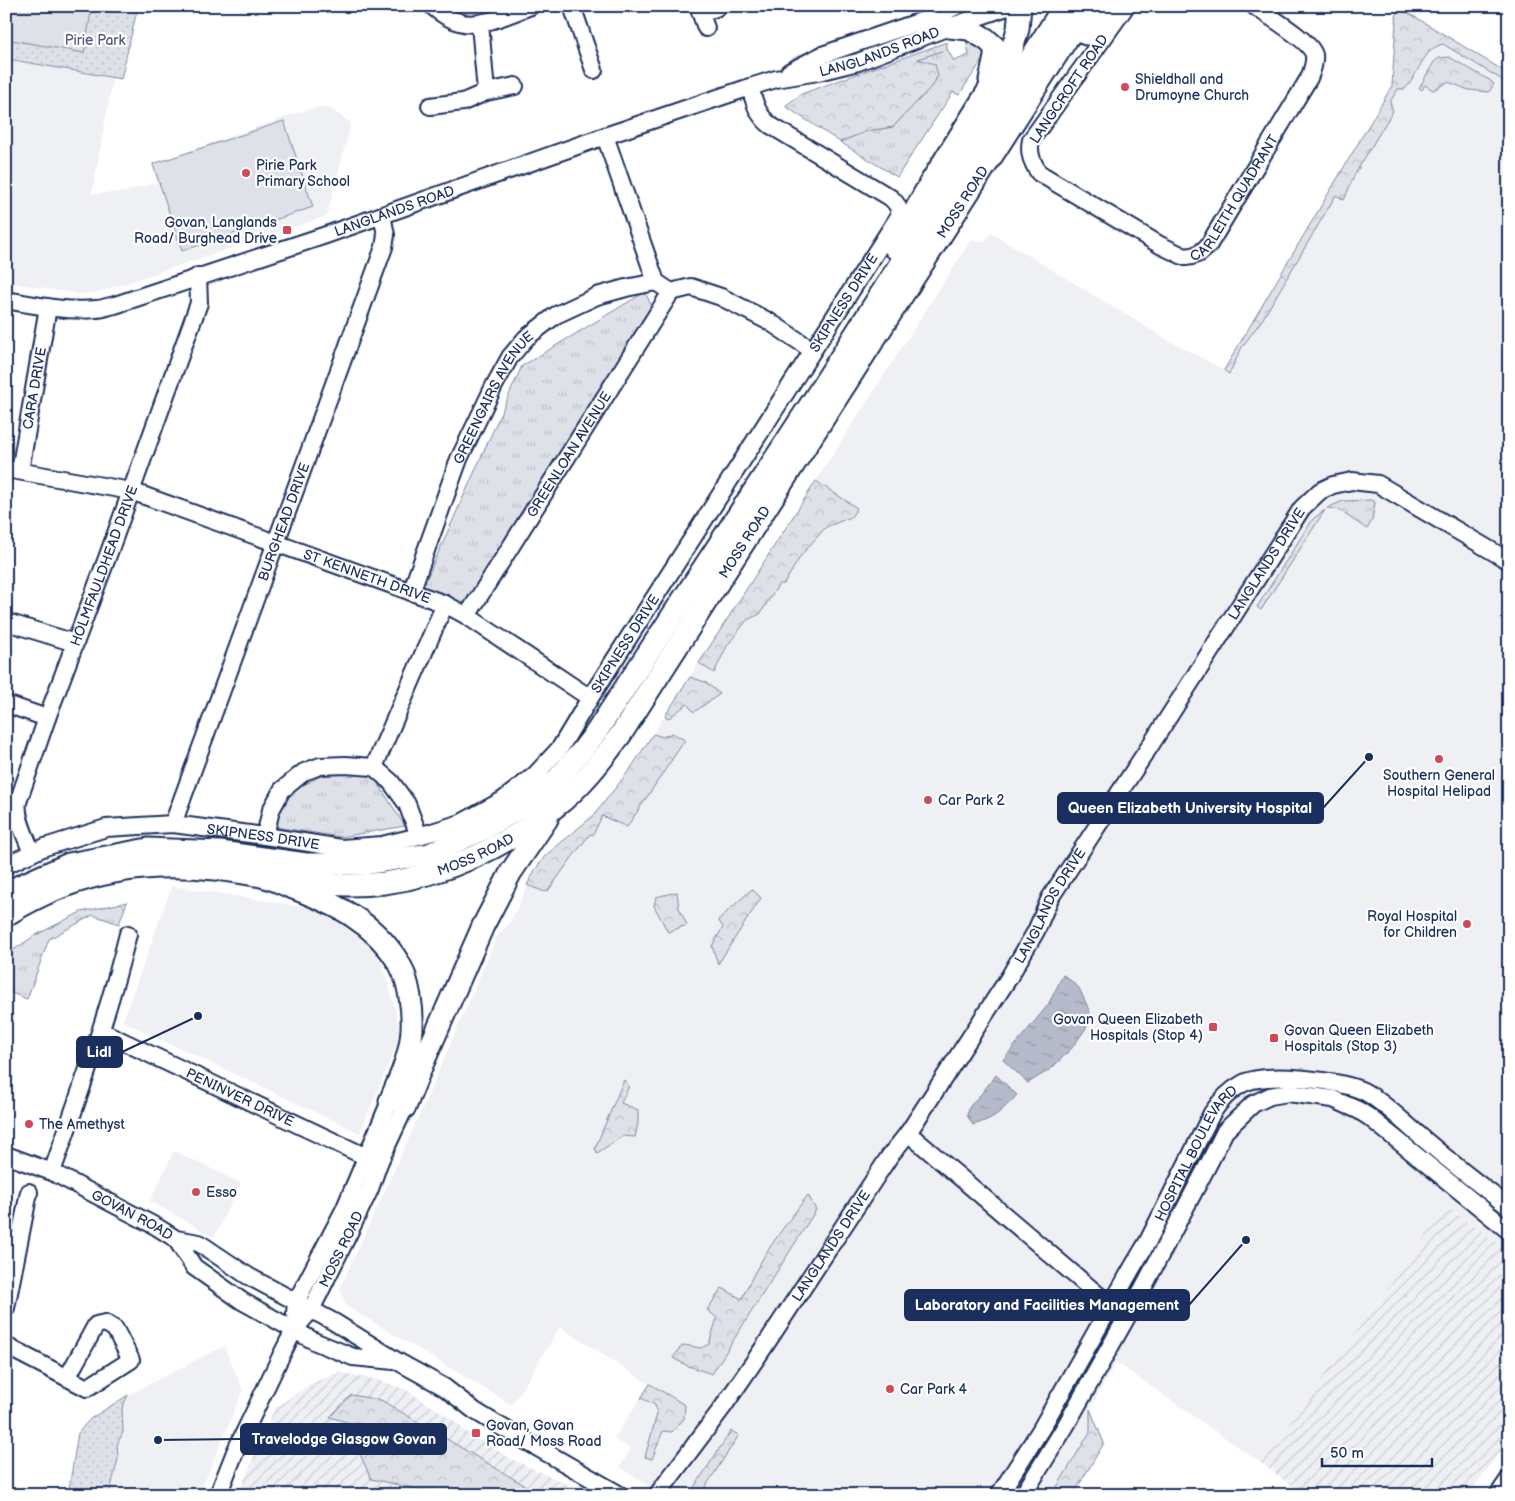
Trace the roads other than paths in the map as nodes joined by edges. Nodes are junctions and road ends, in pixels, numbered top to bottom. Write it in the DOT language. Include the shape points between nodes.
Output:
graph roads {
  1 [pos="432,6"];
  2 [pos="531,6"];
  3 [pos="572,6"];
  4 [pos="957,6"];
  5 [pos="1010,6"];
  6 [pos="1020,6"];
  7 [pos="1064,6"];
  8 [pos="1088,6"];
  9 [pos="1106,6"];
  10 [pos="1126,6"];
  11 [pos="1254,6"];
  12 [pos="705,9"];
  13 [pos="480,24"];
  14 [pos="949,27"];
  15 [pos="706,28"];
  16 [pos="594,70"];
  17 [pos="776,79"];
  18 [pos="515,86"];
  19 [pos="750,87"];
  20 [pos="486,92"];
  21 [pos="987,92"];
  22 [pos="430,106"];
  23 [pos="605,136"];
  24 [pos="1029,148"];
  25 [pos="382,215"];
  26 [pos="945,228"];
  27 [pos="198,276"];
  28 [pos="656,282"];
  29 [pos="671,292"];
  30 [pos="6,300"];
  31 [pos="48,307"];
  32 [pos="812,350"];
  33 [pos="816,396"];
  34 [pos="13,470"];
  35 [pos="131,491"];
  36 [pos="276,543"];
  37 [pos="1509,561"];
  38 [pos="411,592"];
  39 [pos="445,604"];
  40 [pos="467,616"];
  41 [pos="6,625"];
  42 [pos="75,643"];
  43 [pos="590,698"];
  44 [pos="6,704"];
  45 [pos="47,718"];
  46 [pos="374,768"];
  47 [pos="12,800"];
  48 [pos="556,807"];
  49 [pos="173,824"];
  50 [pos="265,836"];
  51 [pos="419,836"];
  52 [pos="32,853"];
  53 [pos="6,865"];
  54 [pos="263,876"];
  55 [pos="6,892"];
  56 [pos="6,915"];
  57 [pos="128,934"];
  58 [pos="102,1031"];
  59 [pos="397,1104"];
  60 [pos="908,1133"];
  61 [pos="6,1155"];
  62 [pos="373,1160"];
  63 [pos="52,1172"];
  64 [pos="29,1192"];
  65 [pos="1509,1207"];
  66 [pos="1509,1231"];
  67 [pos="176,1239"];
  68 [pos="296,1302"];
  69 [pos="1110,1306"];
  70 [pos="6,1308"];
  71 [pos="311,1310"];
  72 [pos="1127,1318"];
  73 [pos="294,1330"];
  74 [pos="6,1346"];
  75 [pos="397,1361"];
  76 [pos="67,1378"];
  77 [pos="1509,1479"];
  78 [pos="218,1495"];
  79 [pos="620,1495"];
  80 [pos="657,1495"];
  81 [pos="999,1495"];
  82 [pos="1023,1495"];
  83 [pos="1498,1495"];
  1 -- 13 [label="street" via="460,23"];
  2 -- 13 [label="street"];
  3 -- 16 [label="street" via="595,50"];
  4 -- 17 [label="street, LANGLANDS ROAD" via="933,18 822,55"];
  5 -- 14 [label="street, LANGLANDS ROAD"];
  6 -- 21 [label="main road" via="1010,56"];
  7 -- 33 [label="main road, MOSS ROAD"];
  8 -- 26 [label="main road, MOSS ROAD"];
  9 -- 26 [label="main road"];
  10 -- 24 [label="street, LANGCROFT ROAD" via="1031,140"];
  11 -- 24 [label="street, CARLEITH QUADRANT" via="1303,40 1314,53 1314,66 1310,78 1208,246 1200,253 1185,257 1160,245 1039,173"];
  12 -- 15 [label="street"];
  13 -- 20 [label="street"];
  14 -- 17 [label="street, LANGLANDS ROAD" via="858,62"];
  14 -- 21 [label="main road" via="969,29 986,38 994,48"];
  17 -- 19 [label="street, LANGLANDS ROAD"];
  18 -- 20 [label="street"];
  19 -- 23 [label="street, LANGLANDS ROAD"];
  19 -- 32 [label="street, SKIPNESS DRIVE" via="762,118 891,198 899,210 896,221"];
  20 -- 22 [label="street" via="462,102"];
  21 -- 33 [label="main road" via="925,193"];
  23 -- 25 [label="street, LANGLANDS ROAD"];
  23 -- 28 [label="street"];
  25 -- 27 [label="street, LANGLANDS ROAD"];
  25 -- 36 [label="street, BURGHEAD DRIVE" via="386,235 384,247"];
  26 -- 48 [label="main road, MOSS ROAD" via="621,734 597,765"];
  27 -- 31 [label="street, LANGLANDS ROAD" via="96,309"];
  27 -- 35 [label="street, HOLMFAULDHEAD DRIVE" via="199,303"];
  28 -- 29 [label="street"];
  28 -- 38 [label="street, GREENGAIRS AVENUE" via="598,296 556,314 526,338 510,357 460,459"];
  29 -- 32 [label="street" via="691,287 721,297 770,322"];
  29 -- 40 [label="street, GREENLOAN AVENUE"];
  30 -- 31 [label="street, LANGLANDS ROAD"];
  31 -- 34 [label="street, CARA DRIVE"];
  32 -- 43 [label="street, SKIPNESS DRIVE"];
  33 -- 55 [label="main road, MOSS ROAD" via="581,752 558,778 528,803 484,830 429,854 365,864 306,864 220,852 148,849 69,864"];
  34 -- 35 [label="street, ST KENNETH DRIVE"];
  35 -- 36 [label="street, ST KENNETH DRIVE"];
  35 -- 42 [label="street, HOLMFAULDHEAD DRIVE"];
  36 -- 38 [label="street, ST KENNETH DRIVE"];
  36 -- 49 [label="street, BURGHEAD DRIVE"];
  37 -- 60 [label="street, LANGLANDS DRIVE" via="1378,484 1352,481 1333,485 1311,498 1050,898 1036,931 1008,979"];
  38 -- 39 [label="street, ST KENNETH DRIVE"];
  39 -- 40 [label="street, ST KENNETH DRIVE"];
  39 -- 46 [label="street"];
  40 -- 43 [label="street, ST KENNETH DRIVE"];
  41 -- 42 [label="street" via="10,623"];
  42 -- 45 [label="street, HOLMFAULDHEAD DRIVE"];
  43 -- 51 [label="street, SKIPNESS DRIVE" via="560,748 534,775 503,800 461,823"];
  44 -- 45 [label="street"];
  45 -- 47 [label="street, HOLMFAULDHEAD DRIVE"];
  46 -- 50 [label="street" via="320,766 304,772 282,790 271,810"];
  46 -- 51 [label="street" via="391,782 407,804"];
  47 -- 52 [label="street, HOLMFAULDHEAD DRIVE"];
  48 -- 54 [label="main road, MOSS ROAD" via="477,856 418,876 353,885"];
  48 -- 59 [label="main road" via="511,872 483,926 422,1064"];
  49 -- 50 [label="street, SKIPNESS DRIVE"];
  49 -- 52 [label="street, SKIPNESS DRIVE" via="106,828"];
  50 -- 51 [label="street, SKIPNESS DRIVE" via="341,848 382,846"];
  52 -- 53 [label="street, SKIPNESS DRIVE"];
  54 -- 56 [label="main road" via="175,867 115,872 49,891"];
  54 -- 59 [label="main road" via="338,906 360,920 400,964 409,991 412,1028"];
  57 -- 58 [label="street"];
  58 -- 62 [label="street, PENINVER DRIVE"];
  58 -- 63 [label="street"];
  59 -- 62 [label="street, MOSS ROAD"];
  60 -- 69 [label="street"];
  60 -- 80 [label="street, LANGLANDS DRIVE" via="745,1374"];
  61 -- 63 [label="street, GOVAN ROAD"];
  62 -- 68 [label="street"];
  62 -- 71 [label="street, MOSS ROAD" via="370,1189"];
  63 -- 67 [label="street, GOVAN ROAD"];
  64 -- 70 [label="street"];
  65 -- 69 [label="street, HOSPITAL BOULEVARD" via="1366,1092 1336,1084 1262,1078 1243,1083 1220,1101 1212,1113 1148,1242"];
  66 -- 72 [label="street, HOSPITAL BOULEVARD" via="1358,1110 1333,1098 1288,1093 1270,1096 1253,1104 1225,1131"];
  67 -- 68 [label="street, GOVAN ROAD" via="199,1242 248,1276"];
  67 -- 73 [label="street" via="194,1267 242,1301"];
  68 -- 71 [label="street, GOVAN ROAD"];
  68 -- 73 [label="street"];
  69 -- 72 [label="street"];
  69 -- 81 [label="street, HOSPITAL BOULEVARD" via="1041,1429"];
  71 -- 73 [label="street, MOSS ROAD"];
  71 -- 75 [label="street, GOVAN ROAD"];
  72 -- 82 [label="street, HOSPITAL BOULEVARD"];
  73 -- 75 [label="street" via="354,1357"];
  73 -- 78 [label="street"];
  74 -- 76 [label="street"];
  75 -- 79 [label="street, GOVAN ROAD" via="444,1387 498,1425"];
  77 -- 83 [label="street"];
}
